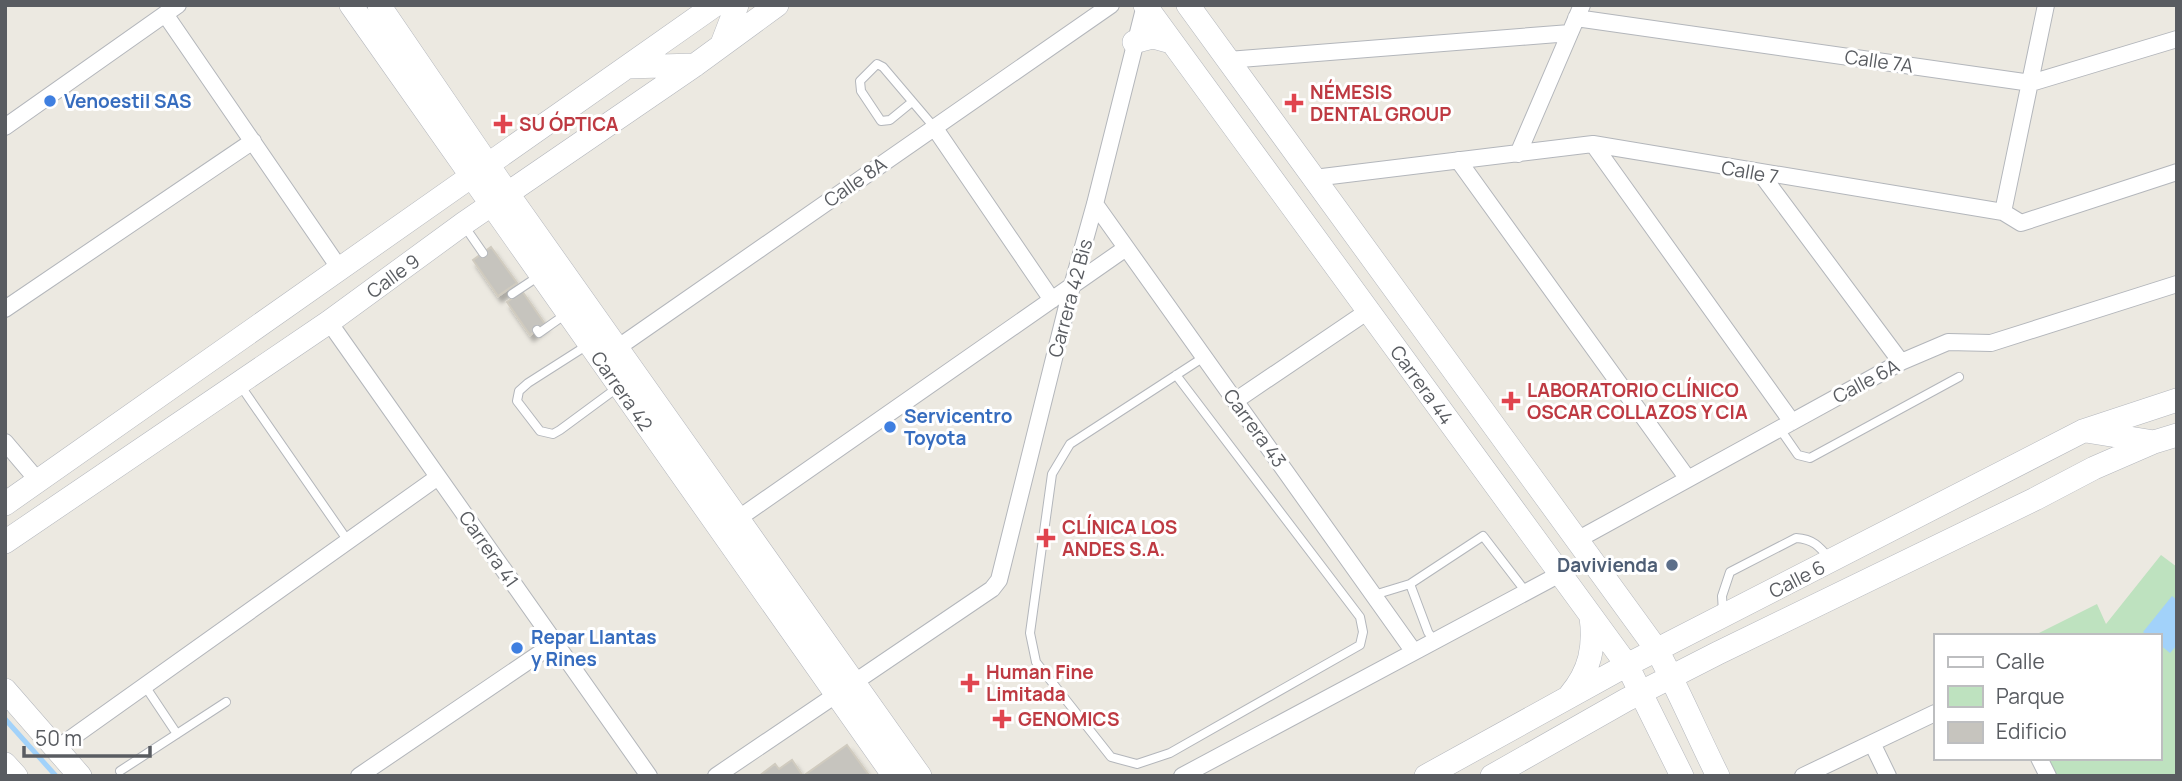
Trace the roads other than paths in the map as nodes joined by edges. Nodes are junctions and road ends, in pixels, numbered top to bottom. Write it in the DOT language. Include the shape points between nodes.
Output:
graph roads {
  1 [pos="379,5"];
  2 [pos="715,5"];
  3 [pos="737,5"];
  4 [pos="777,5"];
  5 [pos="1111,5"];
  6 [pos="1145,5"];
  7 [pos="1188,5"];
  8 [pos="2046,5"];
  9 [pos="354,6"];
  10 [pos="172,10"];
  11 [pos="1576,19"];
  12 [pos="2177,39"];
  13 [pos="1134,42"];
  14 [pos="1171,42"];
  15 [pos="722,44"];
  16 [pos="1228,60"];
  17 [pos="695,65"];
  18 [pos="627,67"];
  19 [pos="2031,83"];
  20 [pos="912,102"];
  21 [pos="1262,106"];
  22 [pos="5,127"];
  23 [pos="934,127"];
  24 [pos="253,141"];
  25 [pos="1593,145"];
  26 [pos="1518,154"];
  27 [pos="1255,156"];
  28 [pos="1458,160"];
  29 [pos="480,170"];
  30 [pos="2177,172"];
  31 [pos="1761,174"];
  32 [pos="1314,177"];
  33 [pos="500,200"];
  34 [pos="1095,204"];
  35 [pos="2003,212"];
  36 [pos="463,225"];
  37 [pos="1126,248"];
  38 [pos="483,253"];
  39 [pos="340,268"];
  40 [pos="540,275"];
  41 [pos="2177,284"];
  42 [pos="1072,286"];
  43 [pos="511,293"];
  44 [pos="1052,300"];
  45 [pos="5,309"];
  46 [pos="1368,312"];
  47 [pos="567,313"];
  48 [pos="329,322"];
  49 [pos="537,330"];
  50 [pos="602,351"];
  51 [pos="1440,351"];
  52 [pos="1204,357"];
  53 [pos="1900,362"];
  54 [pos="1177,375"];
  55 [pos="1959,377"];
  56 [pos="239,383"];
  57 [pos="619,387"];
  58 [pos="2177,400"];
  59 [pos="1235,401"];
  60 [pos="1786,425"];
  61 [pos="2083,430"];
  62 [pos="2177,435"];
  63 [pos="5,442"];
  64 [pos="2154,442"];
  65 [pos="438,477"];
  66 [pos="1688,479"];
  67 [pos="39,482"];
  68 [pos="5,504"];
  69 [pos="729,524"];
  70 [pos="1577,540"];
  71 [pos="348,541"];
  72 [pos="5,542"];
  73 [pos="1831,562"];
  74 [pos="1560,574"];
  75 [pos="1410,584"];
  76 [pos="1527,592"];
  77 [pos="1374,595"];
  78 [pos="1591,616"];
  79 [pos="1724,616"];
  80 [pos="1434,641"];
  81 [pos="555,643"];
  82 [pos="1657,650"];
  83 [pos="1414,652"];
  84 [pos="1718,653"];
  85 [pos="1627,665"];
  86 [pos="1672,678"];
  87 [pos="145,686"];
  88 [pos="845,688"];
  89 [pos="5,690"];
  90 [pos="1642,693"];
  91 [pos="1568,698"];
  92 [pos="226,702"];
  93 [pos="1934,713"];
  94 [pos="1689,717"];
  95 [pos="177,734"];
  96 [pos="1872,743"];
  97 [pos="56,749"];
  98 [pos="2040,760"];
  99 [pos="120,771"];
  100 [pos="80,776"];
  101 [pos="359,776"];
  102 [pos="649,776"];
  103 [pos="716,776"];
  104 [pos="894,776"];
  105 [pos="920,776"];
  106 [pos="1181,776"];
  107 [pos="1426,776"];
  108 [pos="1492,776"];
  109 [pos="1682,776"];
  110 [pos="1718,776"];
  111 [pos="1803,776"];
  112 [pos="1888,776"];
  113 [pos="2048,776"];
  1 -- 29 [label="main road, Carrera 42"];
  2 -- 18 [label="main road, Calle 9"];
  3 -- 15 [label="main road"];
  4 -- 15 [label="main road, Calle 9"];
  5 -- 23 [label="street, Calle 8A"];
  6 -- 13 [label="street, Carrera 42 Bis"];
  6 -- 14 [label="main road, Carrera 44"];
  7 -- 16 [label="main road, Carrera 44"];
  8 -- 19 [label="street"];
  9 -- 29 [label="main road, Carrera 42"];
  10 -- 22 [label="street"];
  10 -- 24 [label="street"];
  11 -- 16 [label="street, Calle 7A"];
  11 -- 19 [label="street, Calle 7A"];
  11 -- 26 [label="street"];
  12 -- 19 [label="street, Calle 7A"];
  13 -- 14 [label="main road" via="1153,37"];
  13 -- 34 [label="street, Carrera 42 Bis"];
  14 -- 27 [label="main road, Carrera 44"];
  15 -- 17 [label="main road, Calle 9"];
  16 -- 21 [label="main road, Carrera 44"];
  17 -- 18 [label="main road"];
  17 -- 33 [label="main road, Calle 9"];
  18 -- 29 [label="main road, Calle 9"];
  19 -- 35 [label="street"];
  20 -- 20 [label="lane" via="877,64 860,81 861,91 881,121 890,120"];
  20 -- 23 [label="lane"];
  21 -- 27 [label="main road"];
  21 -- 32 [label="main road, Carrera 44"];
  23 -- 44 [label="street"];
  23 -- 50 [label="street, Calle 8A"];
  24 -- 39 [label="street"];
  24 -- 45 [label="street"];
  25 -- 26 [label="street, Calle 7"];
  25 -- 31 [label="street, Calle 7"];
  25 -- 60 [label="street"];
  26 -- 28 [label="street, Calle 7"];
  27 -- 46 [label="main road, Carrera 44"];
  28 -- 32 [label="street, Calle 7"];
  28 -- 66 [label="street"];
  29 -- 33 [label="main road, Carrera 42"];
  29 -- 39 [label="main road, Calle 9"];
  30 -- 35 [label="street, Calle 7" via="2021,223"];
  31 -- 35 [label="street, Calle 7"];
  31 -- 53 [label="street"];
  32 -- 51 [label="main road, Carrera 44"];
  33 -- 36 [label="main road, Calle 9"];
  33 -- 40 [label="main road, Carrera 42"];
  33 -- 50 [label="main road, Carrera 42"];
  34 -- 37 [label="street, Carrera 43"];
  34 -- 42 [label="street, Carrera 42 Bis"];
  36 -- 38 [label="lane"];
  36 -- 48 [label="main road, Calle 9"];
  37 -- 42 [label="street"];
  37 -- 52 [label="street, Carrera 43"];
  39 -- 67 [label="main road, Calle 9"];
  40 -- 43 [label="lane"];
  40 -- 47 [label="main road, Carrera 42"];
  41 -- 53 [label="street, Calle 6A" via="1992,343 1948,342"];
  42 -- 44 [label="street"];
  42 -- 88 [label="street, Carrera 42 Bis" via="999,580"];
  44 -- 69 [label="street"];
  46 -- 51 [label="main road" via="1385,308 1403,313 1428,349"];
  46 -- 59 [label="street"];
  46 -- 74 [label="main road, Carrera 44"];
  47 -- 49 [label="lane" via="539,333"];
  47 -- 50 [label="main road, Carrera 42"];
  48 -- 56 [label="main road, Calle 9"];
  48 -- 65 [label="street, Carrera 41"];
  50 -- 57 [label="main road, Carrera 42"];
  50 -- 57 [label="lane" via="528,383 519,391 517,401 540,431 552,433"];
  50 -- 69 [label="main road, Carrera 42"];
  51 -- 70 [label="main road, Carrera 44"];
  52 -- 54 [label="lane"];
  52 -- 59 [label="street, Carrera 43"];
  53 -- 60 [label="street, Calle 6A"];
  54 -- 54 [label="lane" via="1070,444 1052,474 1030,633 1036,662 1111,757 1136,764 1170,753 1360,645 1363,632 1360,617"];
  55 -- 60 [label="lane" via="1810,458 1798,455"];
  56 -- 71 [label="lane"];
  56 -- 72 [label="main road, Calle 9"];
  57 -- 69 [label="main road, Carrera 42"];
  58 -- 61 [label="main road, Calle 6"];
  59 -- 77 [label="street, Carrera 43"];
  60 -- 66 [label="street, Calle 6A"];
  61 -- 64 [label="main road"];
  61 -- 73 [label="main road, Calle 6"];
  62 -- 64 [label="main road, Calle 6"];
  63 -- 67 [label="street"];
  64 -- 84 [label="main road, Calle 6"];
  65 -- 71 [label="street"];
  65 -- 81 [label="street, Carrera 41"];
  66 -- 70 [label="street, Calle 6A"];
  67 -- 68 [label="main road, Calle 9"];
  69 -- 88 [label="main road, Carrera 42"];
  70 -- 82 [label="main road, Carrera 44"];
  71 -- 87 [label="street"];
  73 -- 79 [label="main road, Calle 6"];
  73 -- 79 [label="lane" via="1818,544 1796,538 1730,572 1722,596"];
  74 -- 76 [label="street"];
  74 -- 78 [label="main road, Carrera 44"];
  75 -- 76 [label="lane" via="1483,536"];
  75 -- 77 [label="lane"];
  75 -- 80 [label="lane"];
  76 -- 80 [label="street"];
  77 -- 83 [label="street, Carrera 43"];
  78 -- 85 [label="main road, Carrera 44"];
  78 -- 91 [label="main road" via="1591,657"];
  79 -- 82 [label="main road, Calle 6"];
  80 -- 83 [label="street"];
  81 -- 101 [label="street"];
  81 -- 102 [label="street, Carrera 41"];
  82 -- 85 [label="main road, Calle 6"];
  82 -- 86 [label="main road, Carrera 44"];
  83 -- 106 [label="street"];
  84 -- 86 [label="main road, Calle 6"];
  84 -- 94 [label="main road" via="1696,687"];
  85 -- 90 [label="main road, Carrera 44"];
  85 -- 91 [label="main road, Calle 6"];
  86 -- 90 [label="main road, Calle 6"];
  86 -- 94 [label="main road, Carrera 44"];
  87 -- 95 [label="lane"];
  87 -- 97 [label="street"];
  88 -- 103 [label="street"];
  88 -- 104 [label="main road, Carrera 42"];
  88 -- 105 [label="main road, Carrera 42"];
  89 -- 97 [label="main road"];
  90 -- 108 [label="main road, Calle 6"];
  90 -- 109 [label="main road, Carrera 44"];
  91 -- 107 [label="main road, Calle 6"];
  92 -- 95 [label="lane"];
  93 -- 96 [label="street"];
  94 -- 110 [label="main road, Carrera 44"];
  95 -- 99 [label="lane"];
  96 -- 111 [label="street"];
  96 -- 112 [label="street"];
  97 -- 100 [label="main road"];
  98 -- 113 [label="street"];
}
